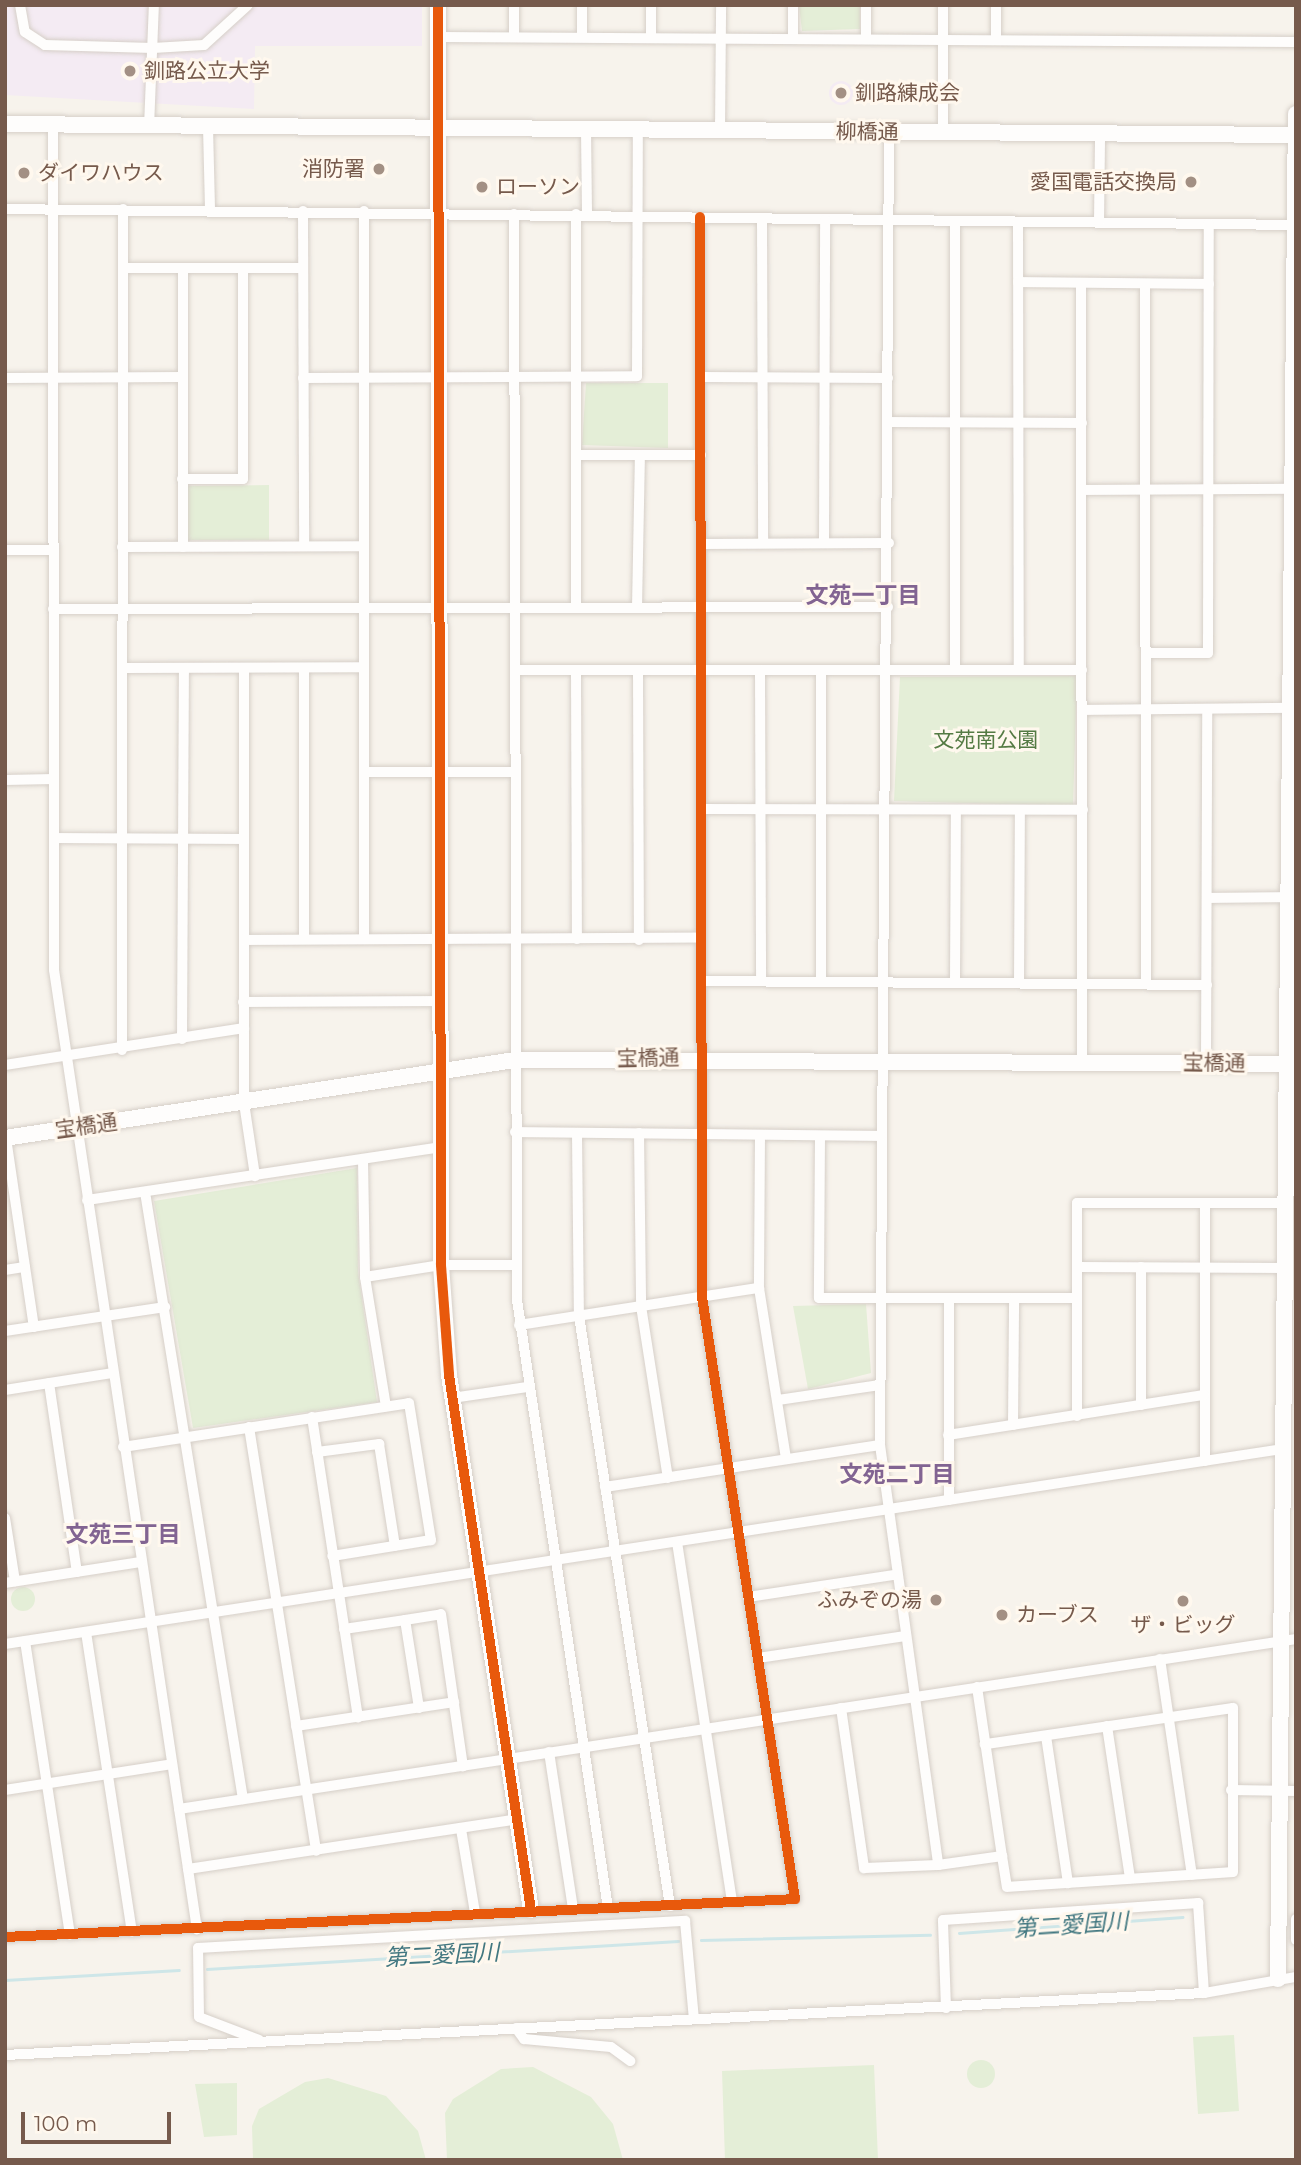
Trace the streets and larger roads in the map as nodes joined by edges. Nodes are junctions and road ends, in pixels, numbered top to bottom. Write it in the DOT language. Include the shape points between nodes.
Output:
graph roads {
  1 [pos="20,5"];
  2 [pos="154,5"];
  3 [pos="248,5"];
  4 [pos="438,5"];
  5 [pos="514,5"];
  6 [pos="582,5"];
  7 [pos="651,5"];
  8 [pos="721,5"];
  9 [pos="793,5"];
  10 [pos="866,5"];
  11 [pos="943,5"];
  12 [pos="996,5"];
  13 [pos="514,35"];
  14 [pos="582,36"];
  15 [pos="651,36"];
  16 [pos="793,36"];
  17 [pos="439,37"];
  18 [pos="721,37"];
  19 [pos="866,38"];
  20 [pos="944,38"];
  21 [pos="996,40"];
  22 [pos="1296,42"];
  23 [pos="153,48"];
  24 [pos="1296,114"];
  25 [pos="5,124"];
  26 [pos="53,125"];
  27 [pos="149,127"];
  28 [pos="208,127"];
  29 [pos="438,129"];
  30 [pos="586,130"];
  31 [pos="638,131"];
  32 [pos="720,131"];
  33 [pos="889,132"];
  34 [pos="943,134"];
  35 [pos="1100,134"];
  36 [pos="1295,135"];
  37 [pos="210,208"];
  38 [pos="5,209"];
  39 [pos="53,209"];
  40 [pos="123,209"];
  41 [pos="303,211"];
  42 [pos="364,211"];
  43 [pos="437,211"];
  44 [pos="514,214"];
  45 [pos="581,214"];
  46 [pos="639,216"];
  47 [pos="1294,216"];
  48 [pos="700,217"];
  49 [pos="762,219"];
  50 [pos="825,220"];
  51 [pos="888,220"];
  52 [pos="955,222"];
  53 [pos="1018,222"];
  54 [pos="1099,222"];
  55 [pos="1209,224"];
  56 [pos="123,268"];
  57 [pos="183,268"];
  58 [pos="243,268"];
  59 [pos="303,268"];
  60 [pos="1018,282"];
  61 [pos="1081,283"];
  62 [pos="1145,284"];
  63 [pos="1209,284"];
  64 [pos="122,377"];
  65 [pos="183,377"];
  66 [pos="515,377"];
  67 [pos="701,377"];
  68 [pos="5,378"];
  69 [pos="53,378"];
  70 [pos="303,378"];
  71 [pos="365,378"];
  72 [pos="439,378"];
  73 [pos="576,378"];
  74 [pos="761,378"];
  75 [pos="823,378"];
  76 [pos="888,378"];
  77 [pos="1294,397"];
  78 [pos="888,422"];
  79 [pos="955,423"];
  80 [pos="1018,423"];
  81 [pos="1082,423"];
  82 [pos="1294,442"];
  83 [pos="576,455"];
  84 [pos="640,455"];
  85 [pos="701,455"];
  86 [pos="183,480"];
  87 [pos="1145,488"];
  88 [pos="1208,489"];
  89 [pos="1292,489"];
  90 [pos="1082,490"];
  91 [pos="762,543"];
  92 [pos="824,543"];
  93 [pos="889,543"];
  94 [pos="701,544"];
  95 [pos="304,546"];
  96 [pos="364,546"];
  97 [pos="122,547"];
  98 [pos="183,547"];
  99 [pos="5,550"];
  100 [pos="53,550"];
  101 [pos="888,607"];
  102 [pos="122,608"];
  103 [pos="365,608"];
  104 [pos="441,608"];
  105 [pos="514,608"];
  106 [pos="576,608"];
  107 [pos="637,608"];
  108 [pos="701,608"];
  109 [pos="53,609"];
  110 [pos="1146,653"];
  111 [pos="364,667"];
  112 [pos="123,668"];
  113 [pos="304,668"];
  114 [pos="184,669"];
  115 [pos="244,669"];
  116 [pos="515,670"];
  117 [pos="576,670"];
  118 [pos="638,670"];
  119 [pos="700,670"];
  120 [pos="760,670"];
  121 [pos="821,670"];
  122 [pos="888,670"];
  123 [pos="955,670"];
  124 [pos="1019,670"];
  125 [pos="1082,670"];
  126 [pos="1290,708"];
  127 [pos="1082,710"];
  128 [pos="1144,710"];
  129 [pos="1208,710"];
  130 [pos="1293,771"];
  131 [pos="364,772"];
  132 [pos="440,772"];
  133 [pos="514,772"];
  134 [pos="54,779"];
  135 [pos="5,780"];
  136 [pos="701,809"];
  137 [pos="761,809"];
  138 [pos="822,810"];
  139 [pos="885,810"];
  140 [pos="957,810"];
  141 [pos="1020,810"];
  142 [pos="1083,810"];
  143 [pos="123,837"];
  144 [pos="54,838"];
  145 [pos="243,839"];
  146 [pos="184,841"];
  147 [pos="1292,897"];
  148 [pos="1209,898"];
  149 [pos="364,938"];
  150 [pos="441,938"];
  151 [pos="516,938"];
  152 [pos="701,938"];
  153 [pos="304,939"];
  154 [pos="577,939"];
  155 [pos="244,940"];
  156 [pos="639,940"];
  157 [pos="701,981"];
  158 [pos="761,981"];
  159 [pos="821,981"];
  160 [pos="882,981"];
  161 [pos="955,982"];
  162 [pos="1019,983"];
  163 [pos="1082,984"];
  164 [pos="1146,984"];
  165 [pos="1207,985"];
  166 [pos="441,1001"];
  167 [pos="243,1002"];
  168 [pos="244,1028"];
  169 [pos="182,1040"];
  170 [pos="122,1050"];
  171 [pos="62,1055"];
  172 [pos="701,1057"];
  173 [pos="880,1059"];
  174 [pos="515,1060"];
  175 [pos="1082,1060"];
  176 [pos="1206,1063"];
  177 [pos="1292,1063"];
  178 [pos="5,1065"];
  179 [pos="441,1071"];
  180 [pos="244,1102"];
  181 [pos="74,1127"];
  182 [pos="515,1132"];
  183 [pos="577,1133"];
  184 [pos="639,1133"];
  185 [pos="701,1134"];
  186 [pos="760,1135"];
  187 [pos="820,1136"];
  188 [pos="881,1136"];
  189 [pos="6,1138"];
  190 [pos="440,1147"];
  191 [pos="363,1160"];
  192 [pos="255,1176"];
  193 [pos="145,1192"];
  194 [pos="87,1200"];
  195 [pos="1205,1203"];
  196 [pos="1287,1203"];
  197 [pos="10,1206"];
  198 [pos="441,1265"];
  199 [pos="516,1265"];
  200 [pos="1077,1266"];
  201 [pos="24,1267"];
  202 [pos="1141,1267"];
  203 [pos="1204,1267"];
  204 [pos="5,1270"];
  205 [pos="1290,1273"];
  206 [pos="365,1277"];
  207 [pos="759,1288"];
  208 [pos="702,1297"];
  209 [pos="948,1298"];
  210 [pos="1014,1298"];
  211 [pos="1076,1298"];
  212 [pos="881,1299"];
  213 [pos="641,1306"];
  214 [pos="165,1307"];
  215 [pos="104,1316"];
  216 [pos="579,1316"];
  217 [pos="519,1325"];
  218 [pos="34,1327"];
  219 [pos="5,1331"];
  220 [pos="112,1373"];
  221 [pos="49,1383"];
  222 [pos="880,1385"];
  223 [pos="527,1387"];
  224 [pos="5,1390"];
  225 [pos="1204,1395"];
  226 [pos="452,1398"];
  227 [pos="778,1400"];
  228 [pos="1140,1405"];
  229 [pos="386,1406"];
  230 [pos="1077,1416"];
  231 [pos="312,1418"];
  232 [pos="1013,1424"];
  233 [pos="249,1427"];
  234 [pos="948,1435"];
  235 [pos="188,1436"];
  236 [pos="880,1445"];
  237 [pos="123,1447"];
  238 [pos="1283,1449"];
  239 [pos="317,1452"];
  240 [pos="786,1459"];
  241 [pos="1205,1461"];
  242 [pos="727,1468"];
  243 [pos="668,1478"];
  244 [pos="605,1486"];
  245 [pos="1289,1488"];
  246 [pos="949,1500"];
  247 [pos="885,1510"];
  248 [pos="5,1518"];
  249 [pos="738,1532"];
  250 [pos="677,1542"];
  251 [pos="395,1546"];
  252 [pos="616,1551"];
  253 [pos="332,1556"];
  254 [pos="555,1561"];
  255 [pos="140,1562"];
  256 [pos="77,1572"];
  257 [pos="480,1572"];
  258 [pos="894,1574"];
  259 [pos="10,1582"];
  260 [pos="338,1593"];
  261 [pos="748,1597"];
  262 [pos="276,1603"];
  263 [pos="214,1612"];
  264 [pos="405,1619"];
  265 [pos="150,1623"];
  266 [pos="344,1629"];
  267 [pos="86,1632"];
  268 [pos="905,1636"];
  269 [pos="1289,1639"];
  270 [pos="25,1641"];
  271 [pos="5,1644"];
  272 [pos="758,1658"];
  273 [pos="1160,1659"];
  274 [pos="976,1687"];
  275 [pos="914,1696"];
  276 [pos="454,1702"];
  277 [pos="419,1708"];
  278 [pos="841,1708"];
  279 [pos="1168,1715"];
  280 [pos="358,1717"];
  281 [pos="768,1719"];
  282 [pos="1107,1726"];
  283 [pos="296,1727"];
  284 [pos="706,1728"];
  285 [pos="1046,1736"];
  286 [pos="645,1738"];
  287 [pos="985,1744"];
  288 [pos="584,1747"];
  289 [pos="550,1752"];
  290 [pos="508,1759"];
  291 [pos="172,1764"];
  292 [pos="463,1766"];
  293 [pos="109,1774"];
  294 [pos="46,1784"];
  295 [pos="5,1790"];
  296 [pos="306,1790"];
  297 [pos="1231,1790"];
  298 [pos="1289,1791"];
  299 [pos="243,1799"];
  300 [pos="179,1809"];
  301 [pos="517,1819"];
  302 [pos="461,1829"];
  303 [pos="316,1851"];
  304 [pos="1002,1856"];
  305 [pos="938,1865"];
  306 [pos="188,1869"];
  307 [pos="1192,1875"];
  308 [pos="1130,1878"];
  309 [pos="1068,1883"];
  310 [pos="732,1902"];
  311 [pos="670,1906"];
  312 [pos="608,1908"];
  313 [pos="573,1909"];
  314 [pos="531,1910"];
  315 [pos="475,1913"];
  316 [pos="1296,1919"];
  317 [pos="197,1929"];
  318 [pos="132,1931"];
  319 [pos="6,1934"];
  320 [pos="70,1935"];
  321 [pos="1296,1940"];
  322 [pos="1296,1977"];
  323 [pos="1278,1979"];
  324 [pos="1204,1993"];
  325 [pos="946,2008"];
  326 [pos="694,2019"];
  327 [pos="516,2028"];
  328 [pos="259,2040"];
  329 [pos="5,2055"];
  330 [pos="630,2061"];
  1 -- 23 [label="street" via="25,32 45,45"];
  2 -- 23 [label="street"];
  3 -- 23 [label="street" via="204,45"];
  4 -- 17 [label="street"];
  5 -- 13 [label="street"];
  6 -- 14 [label="street"];
  7 -- 15 [label="street"];
  8 -- 18 [label="street"];
  9 -- 16 [label="street"];
  10 -- 19 [label="street"];
  11 -- 20 [label="street"];
  12 -- 21 [label="street"];
  13 -- 14 [label="street"];
  13 -- 17 [label="street"];
  14 -- 15 [label="street"];
  15 -- 18 [label="street"];
  16 -- 18 [label="street"];
  16 -- 19 [label="street"];
  17 -- 29 [label="street"];
  18 -- 32 [label="street"];
  19 -- 20 [label="street"];
  20 -- 21 [label="street"];
  20 -- 34 [label="street"];
  21 -- 22 [label="street"];
  23 -- 27 [label="street"];
  24 -- 36 [label="street"];
  25 -- 26 [label="street, 柳橋通"];
  26 -- 27 [label="street, 柳橋通"];
  26 -- 39 [label="street"];
  27 -- 28 [label="street, 柳橋通"];
  28 -- 29 [label="street, 柳橋通"];
  28 -- 37 [label="street"];
  29 -- 30 [label="street, 柳橋通"];
  29 -- 43 [label="street"];
  30 -- 31 [label="street, 柳橋通"];
  30 -- 45 [label="street"];
  31 -- 32 [label="street, 柳橋通"];
  31 -- 46 [label="street"];
  32 -- 33 [label="street, 柳橋通"];
  33 -- 34 [label="street, 柳橋通"];
  33 -- 51 [label="street"];
  34 -- 35 [label="street, 柳橋通"];
  35 -- 36 [label="street, 柳橋通"];
  35 -- 54 [label="street"];
  36 -- 47 [label="street"];
  37 -- 40 [label="street"];
  37 -- 41 [label="street"];
  38 -- 39 [label="street"];
  39 -- 40 [label="street"];
  39 -- 69 [label="street"];
  40 -- 56 [label="street"];
  41 -- 42 [label="street"];
  41 -- 59 [label="street"];
  42 -- 43 [label="street"];
  42 -- 71 [label="street"];
  43 -- 44 [label="street"];
  43 -- 72 [label="street"];
  44 -- 45 [label="street"];
  44 -- 66 [label="street"];
  45 -- 46 [label="street"];
  45 -- 73 [label="street"];
  46 -- 48 [label="street"];
  46 -- 73 [label="street" via="637,376"];
  47 -- 55 [label="street"];
  47 -- 77 [label="street"];
  48 -- 49 [label="street"];
  48 -- 67 [label="street"];
  49 -- 50 [label="street"];
  49 -- 74 [label="street"];
  50 -- 51 [label="street"];
  50 -- 75 [label="street"];
  51 -- 52 [label="street"];
  51 -- 76 [label="street"];
  52 -- 53 [label="street"];
  52 -- 79 [label="street"];
  53 -- 54 [label="street"];
  53 -- 60 [label="street"];
  54 -- 55 [label="street"];
  55 -- 63 [label="street"];
  56 -- 57 [label="street"];
  56 -- 64 [label="street"];
  57 -- 58 [label="street"];
  57 -- 65 [label="street"];
  58 -- 59 [label="street"];
  58 -- 86 [label="street" via="243,479"];
  59 -- 70 [label="street"];
  60 -- 61 [label="street"];
  60 -- 80 [label="street"];
  61 -- 62 [label="street"];
  61 -- 81 [label="street"];
  62 -- 63 [label="street"];
  62 -- 87 [label="street"];
  63 -- 88 [label="street"];
  64 -- 65 [label="street"];
  64 -- 69 [label="street"];
  64 -- 97 [label="street"];
  65 -- 86 [label="street"];
  66 -- 72 [label="street"];
  66 -- 73 [label="street"];
  66 -- 105 [label="street"];
  67 -- 74 [label="street"];
  67 -- 85 [label="street"];
  68 -- 69 [label="street"];
  69 -- 100 [label="street"];
  70 -- 71 [label="street"];
  70 -- 95 [label="street"];
  71 -- 72 [label="street"];
  71 -- 96 [label="street"];
  72 -- 104 [label="street"];
  73 -- 83 [label="street"];
  74 -- 75 [label="street"];
  74 -- 91 [label="street"];
  75 -- 76 [label="street"];
  75 -- 92 [label="street"];
  76 -- 78 [label="street"];
  77 -- 82 [label="street"];
  78 -- 79 [label="street"];
  78 -- 93 [label="street"];
  79 -- 80 [label="street"];
  79 -- 123 [label="street"];
  80 -- 81 [label="street"];
  80 -- 124 [label="street"];
  81 -- 90 [label="street"];
  82 -- 89 [label="street"];
  83 -- 84 [label="street"];
  83 -- 106 [label="street"];
  84 -- 85 [label="street"];
  84 -- 107 [label="street"];
  85 -- 94 [label="street"];
  86 -- 98 [label="street"];
  87 -- 88 [label="street"];
  87 -- 90 [label="street"];
  87 -- 110 [label="street"];
  88 -- 89 [label="street"];
  88 -- 110 [label="street" via="1208,653"];
  89 -- 126 [label="street"];
  90 -- 125 [label="street"];
  91 -- 92 [label="street"];
  91 -- 94 [label="street"];
  92 -- 93 [label="street"];
  93 -- 101 [label="street"];
  94 -- 108 [label="street"];
  95 -- 96 [label="street"];
  95 -- 98 [label="street"];
  96 -- 103 [label="street"];
  97 -- 98 [label="street"];
  97 -- 102 [label="street"];
  99 -- 100 [label="street"];
  100 -- 109 [label="street"];
  101 -- 108 [label="street"];
  101 -- 122 [label="street"];
  102 -- 103 [label="street"];
  102 -- 109 [label="street"];
  102 -- 112 [label="street"];
  103 -- 104 [label="street"];
  103 -- 111 [label="street"];
  104 -- 105 [label="street"];
  104 -- 132 [label="street"];
  105 -- 106 [label="street"];
  105 -- 116 [label="street"];
  106 -- 107 [label="street"];
  107 -- 108 [label="street"];
  108 -- 119 [label="street"];
  109 -- 134 [label="street"];
  110 -- 128 [label="street"];
  111 -- 113 [label="street"];
  111 -- 131 [label="street"];
  112 -- 114 [label="street"];
  112 -- 143 [label="street"];
  113 -- 115 [label="street"];
  113 -- 153 [label="street"];
  114 -- 115 [label="street"];
  114 -- 146 [label="street"];
  115 -- 145 [label="street"];
  116 -- 117 [label="street"];
  116 -- 133 [label="street"];
  117 -- 118 [label="street"];
  117 -- 154 [label="street"];
  118 -- 119 [label="street"];
  118 -- 156 [label="street"];
  119 -- 120 [label="street"];
  119 -- 136 [label="street"];
  120 -- 121 [label="street"];
  120 -- 137 [label="street"];
  121 -- 122 [label="street"];
  121 -- 138 [label="street"];
  122 -- 123 [label="street"];
  122 -- 139 [label="street"];
  123 -- 124 [label="street"];
  124 -- 125 [label="street"];
  125 -- 127 [label="street"];
  126 -- 129 [label="street"];
  126 -- 130 [label="street"];
  127 -- 128 [label="street"];
  127 -- 142 [label="street"];
  128 -- 129 [label="street"];
  128 -- 164 [label="street"];
  129 -- 148 [label="street"];
  130 -- 147 [label="street"];
  131 -- 132 [label="street"];
  131 -- 149 [label="street"];
  132 -- 133 [label="street"];
  132 -- 150 [label="street"];
  133 -- 151 [label="street"];
  134 -- 135 [label="street"];
  134 -- 144 [label="street"];
  136 -- 137 [label="street"];
  136 -- 152 [label="street"];
  137 -- 138 [label="street"];
  137 -- 158 [label="street"];
  138 -- 139 [label="street"];
  138 -- 159 [label="street"];
  139 -- 140 [label="street"];
  139 -- 160 [label="street"];
  140 -- 141 [label="street"];
  140 -- 161 [label="street"];
  141 -- 142 [label="street"];
  141 -- 162 [label="street"];
  142 -- 163 [label="street"];
  143 -- 144 [label="street"];
  143 -- 146 [label="street"];
  143 -- 170 [label="street"];
  144 -- 171 [label="street"];
  145 -- 146 [label="street"];
  145 -- 155 [label="street"];
  146 -- 169 [label="street"];
  147 -- 148 [label="street"];
  147 -- 177 [label="street"];
  148 -- 165 [label="street"];
  149 -- 150 [label="street"];
  149 -- 153 [label="street"];
  150 -- 151 [label="street"];
  150 -- 166 [label="street"];
  151 -- 154 [label="street"];
  151 -- 174 [label="street"];
  152 -- 156 [label="street"];
  152 -- 157 [label="street"];
  153 -- 155 [label="street"];
  154 -- 156 [label="street"];
  155 -- 167 [label="street"];
  157 -- 158 [label="street"];
  157 -- 172 [label="street"];
  158 -- 159 [label="street"];
  159 -- 160 [label="street"];
  160 -- 161 [label="street"];
  160 -- 173 [label="street"];
  161 -- 162 [label="street"];
  162 -- 163 [label="street"];
  163 -- 164 [label="street"];
  163 -- 175 [label="street"];
  164 -- 165 [label="street"];
  165 -- 176 [label="street"];
  166 -- 167 [label="street"];
  166 -- 179 [label="street"];
  167 -- 168 [label="street"];
  168 -- 169 [label="street"];
  168 -- 180 [label="street"];
  169 -- 170 [label="street"];
  170 -- 171 [label="street"];
  171 -- 178 [label="street"];
  171 -- 181 [label="street"];
  172 -- 173 [label="street, 宝橋通"];
  172 -- 174 [label="street, 宝橋通"];
  172 -- 185 [label="street"];
  173 -- 175 [label="street, 宝橋通"];
  173 -- 188 [label="street"];
  174 -- 179 [label="street, 宝橋通"];
  174 -- 182 [label="street"];
  175 -- 176 [label="street, 宝橋通"];
  176 -- 177 [label="street, 宝橋通"];
  177 -- 196 [label="street"];
  179 -- 180 [label="street, 宝橋通"];
  179 -- 190 [label="street"];
  180 -- 181 [label="street, 宝橋通"];
  180 -- 192 [label="street"];
  181 -- 189 [label="street, 宝橋通"];
  181 -- 194 [label="street"];
  182 -- 183 [label="street"];
  182 -- 199 [label="street"];
  183 -- 184 [label="street"];
  183 -- 216 [label="street"];
  184 -- 185 [label="street"];
  184 -- 213 [label="street"];
  185 -- 186 [label="street"];
  185 -- 208 [label="street"];
  186 -- 187 [label="street"];
  186 -- 207 [label="street"];
  187 -- 188 [label="street"];
  187 -- 212 [label="street" via="819,1298"];
  188 -- 212 [label="street"];
  189 -- 197 [label="street"];
  190 -- 191 [label="street"];
  190 -- 198 [label="street"];
  191 -- 192 [label="street"];
  191 -- 206 [label="street"];
  192 -- 193 [label="street"];
  193 -- 194 [label="street"];
  193 -- 214 [label="street"];
  194 -- 215 [label="street"];
  195 -- 196 [label="street"];
  195 -- 200 [label="street" via="1077,1203"];
  195 -- 203 [label="street"];
  196 -- 205 [label="street"];
  197 -- 201 [label="street"];
  198 -- 199 [label="street"];
  198 -- 206 [label="street"];
  198 -- 226 [label="street"];
  199 -- 217 [label="street"];
  200 -- 202 [label="street"];
  200 -- 211 [label="street"];
  201 -- 204 [label="street"];
  201 -- 218 [label="street"];
  202 -- 203 [label="street"];
  202 -- 228 [label="street"];
  203 -- 205 [label="street"];
  203 -- 225 [label="street"];
  205 -- 238 [label="street"];
  206 -- 229 [label="street"];
  207 -- 208 [label="street"];
  207 -- 227 [label="street"];
  208 -- 213 [label="street"];
  208 -- 242 [label="street"];
  209 -- 210 [label="street"];
  209 -- 212 [label="street"];
  209 -- 234 [label="street"];
  210 -- 211 [label="street"];
  210 -- 232 [label="street"];
  211 -- 230 [label="street"];
  212 -- 222 [label="street"];
  213 -- 216 [label="street"];
  213 -- 243 [label="street"];
  214 -- 215 [label="street"];
  214 -- 235 [label="street"];
  215 -- 218 [label="street"];
  215 -- 220 [label="street"];
  216 -- 217 [label="street"];
  216 -- 244 [label="street"];
  217 -- 223 [label="street"];
  218 -- 219 [label="street"];
  220 -- 221 [label="street"];
  220 -- 237 [label="street"];
  221 -- 224 [label="street"];
  221 -- 256 [label="street"];
  222 -- 227 [label="street"];
  222 -- 236 [label="street"];
  223 -- 226 [label="street"];
  223 -- 254 [label="street"];
  225 -- 228 [label="street"];
  225 -- 241 [label="street"];
  226 -- 257 [label="street"];
  227 -- 240 [label="street"];
  228 -- 230 [label="street"];
  229 -- 231 [label="street"];
  229 -- 251 [label="street" via="409,1403 431,1540"];
  230 -- 232 [label="street"];
  231 -- 233 [label="street"];
  231 -- 239 [label="street"];
  232 -- 234 [label="street"];
  233 -- 235 [label="street"];
  233 -- 262 [label="street"];
  234 -- 246 [label="street"];
  235 -- 237 [label="street"];
  235 -- 263 [label="street"];
  236 -- 240 [label="street"];
  236 -- 247 [label="street"];
  237 -- 255 [label="street"];
  238 -- 241 [label="street"];
  238 -- 245 [label="street"];
  239 -- 251 [label="street" via="379,1444"];
  239 -- 253 [label="street"];
  240 -- 242 [label="street"];
  241 -- 246 [label="street"];
  242 -- 243 [label="street"];
  242 -- 249 [label="street"];
  243 -- 244 [label="street"];
  244 -- 252 [label="street"];
  245 -- 269 [label="street"];
  246 -- 247 [label="street"];
  247 -- 249 [label="street"];
  247 -- 258 [label="street"];
  248 -- 259 [label="street"];
  249 -- 250 [label="street"];
  249 -- 261 [label="street"];
  250 -- 252 [label="street"];
  250 -- 284 [label="street"];
  251 -- 253 [label="street"];
  252 -- 254 [label="street"];
  252 -- 286 [label="street"];
  253 -- 260 [label="street"];
  254 -- 257 [label="street"];
  254 -- 288 [label="street"];
  255 -- 256 [label="street"];
  255 -- 265 [label="street"];
  256 -- 259 [label="street"];
  257 -- 260 [label="street"];
  257 -- 290 [label="street"];
  258 -- 261 [label="street"];
  258 -- 268 [label="street"];
  260 -- 262 [label="street"];
  260 -- 266 [label="street"];
  261 -- 272 [label="street"];
  262 -- 263 [label="street"];
  262 -- 283 [label="street"];
  263 -- 265 [label="street"];
  263 -- 299 [label="street"];
  264 -- 266 [label="street"];
  264 -- 276 [label="street" via="441,1614"];
  264 -- 277 [label="street"];
  265 -- 267 [label="street"];
  265 -- 291 [label="street"];
  266 -- 280 [label="street"];
  267 -- 270 [label="street"];
  267 -- 293 [label="street"];
  268 -- 272 [label="street"];
  268 -- 275 [label="street"];
  269 -- 273 [label="street"];
  269 -- 298 [label="street"];
  270 -- 271 [label="street"];
  270 -- 294 [label="street"];
  272 -- 281 [label="street"];
  273 -- 274 [label="street"];
  273 -- 279 [label="street"];
  274 -- 275 [label="street"];
  274 -- 287 [label="street"];
  275 -- 278 [label="street"];
  275 -- 305 [label="street"];
  276 -- 277 [label="street"];
  276 -- 292 [label="street"];
  277 -- 280 [label="street"];
  278 -- 281 [label="street"];
  278 -- 305 [label="street" via="864,1868"];
  279 -- 282 [label="street"];
  279 -- 297 [label="street" via="1233,1708"];
  279 -- 307 [label="street"];
  280 -- 283 [label="street"];
  281 -- 284 [label="street"];
  281 -- 310 [label="street" via="795,1899"];
  282 -- 285 [label="street"];
  282 -- 308 [label="street"];
  283 -- 296 [label="street"];
  284 -- 286 [label="street"];
  284 -- 310 [label="street"];
  285 -- 287 [label="street"];
  285 -- 309 [label="street"];
  286 -- 288 [label="street"];
  286 -- 311 [label="street"];
  287 -- 304 [label="street"];
  288 -- 289 [label="street"];
  288 -- 312 [label="street"];
  289 -- 290 [label="street"];
  289 -- 313 [label="street"];
  290 -- 292 [label="street"];
  290 -- 301 [label="street"];
  291 -- 293 [label="street"];
  291 -- 300 [label="street"];
  292 -- 296 [label="street"];
  293 -- 294 [label="street"];
  293 -- 318 [label="street"];
  294 -- 295 [label="street"];
  294 -- 320 [label="street"];
  296 -- 299 [label="street"];
  296 -- 303 [label="street"];
  297 -- 298 [label="street"];
  297 -- 307 [label="street" via="1233,1872"];
  298 -- 323 [label="street"];
  299 -- 300 [label="street"];
  300 -- 306 [label="street"];
  301 -- 302 [label="street"];
  301 -- 314 [label="street"];
  302 -- 303 [label="street"];
  302 -- 315 [label="street"];
  303 -- 306 [label="street"];
  304 -- 305 [label="street"];
  304 -- 309 [label="street" via="1007,1887"];
  306 -- 317 [label="street"];
  307 -- 308 [label="street"];
  308 -- 309 [label="street"];
  310 -- 311 [label="street"];
  311 -- 312 [label="street"];
  312 -- 313 [label="street"];
  313 -- 314 [label="street"];
  314 -- 315 [label="street"];
  315 -- 317 [label="street"];
  316 -- 321 [label="street"];
  317 -- 318 [label="street"];
  318 -- 320 [label="street"];
  319 -- 320 [label="street"];
  322 -- 323 [label="street"];
  323 -- 324 [label="street"];
  324 -- 325 [label="street"];
  324 -- 325 [label="street" via="1198,1903 943,1920"];
  325 -- 326 [label="street"];
  326 -- 327 [label="street"];
  326 -- 328 [label="street" via="685,1921 198,1948 200,2017"];
  327 -- 328 [label="street"];
  327 -- 330 [label="street" via="524,2039 611,2047"];
  328 -- 329 [label="street"];
}
